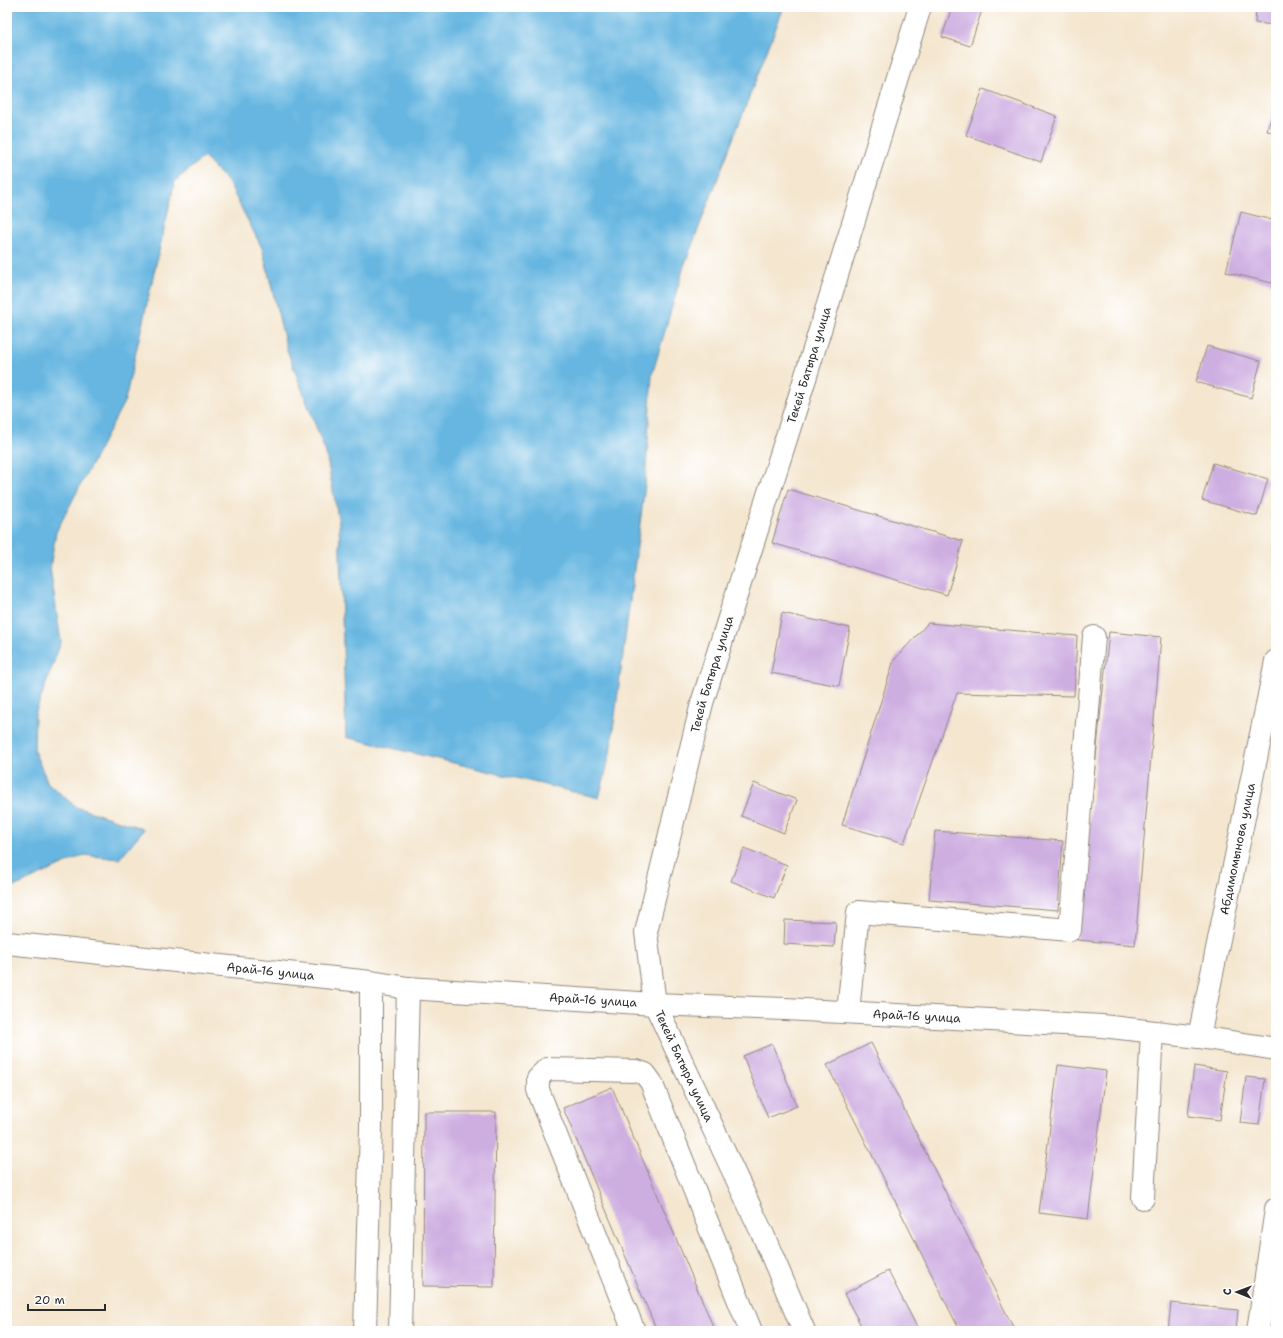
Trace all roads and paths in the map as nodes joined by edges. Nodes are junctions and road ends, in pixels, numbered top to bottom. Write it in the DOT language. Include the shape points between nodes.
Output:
graph roads {
  1 [pos="920,7"];
  2 [pos="1094,637"];
  3 [pos="1276,661"];
  4 [pos="7,943"];
  5 [pos="372,982"];
  6 [pos="408,988"];
  7 [pos="655,1004"];
  8 [pos="848,1012"];
  9 [pos="1152,1032"];
  10 [pos="1199,1037"];
  11 [pos="1276,1049"];
  12 [pos="1143,1198"];
  13 [pos="1276,1209"];
  14 [pos="365,1331"];
  15 [pos="400,1331"];
  16 [pos="634,1331"];
  17 [pos="752,1331"];
  18 [pos="804,1331"];
  19 [pos="1258,1331"];
  1 -- 7 [label="street, Текей Батыра улица" via="702,703 646,932"];
  2 -- 8 [label="street" via="1070,930 858,912"];
  3 -- 10 [label="street, Абдимомынова улица"];
  4 -- 5 [label="street, Арай-16 улица"];
  5 -- 6 [label="street, Арай-16 улица"];
  5 -- 14 [label="street"];
  6 -- 7 [label="street, Арай-16 улица"];
  6 -- 15 [label="street"];
  7 -- 8 [label="street, Арай-16 улица"];
  7 -- 18 [label="street, Текей Батыра улица" via="764,1237"];
  8 -- 9 [label="street, Арай-16 улица" via="1102,1026"];
  9 -- 10 [label="street, Арай-16 улица"];
  9 -- 12 [label="street"];
  10 -- 11 [label="street, Арай-16 улица"];
  13 -- 19 [label="street"];
  16 -- 17 [label="street" via="538,1090 538,1078 547,1069 636,1071 644,1074 651,1082"];
}
